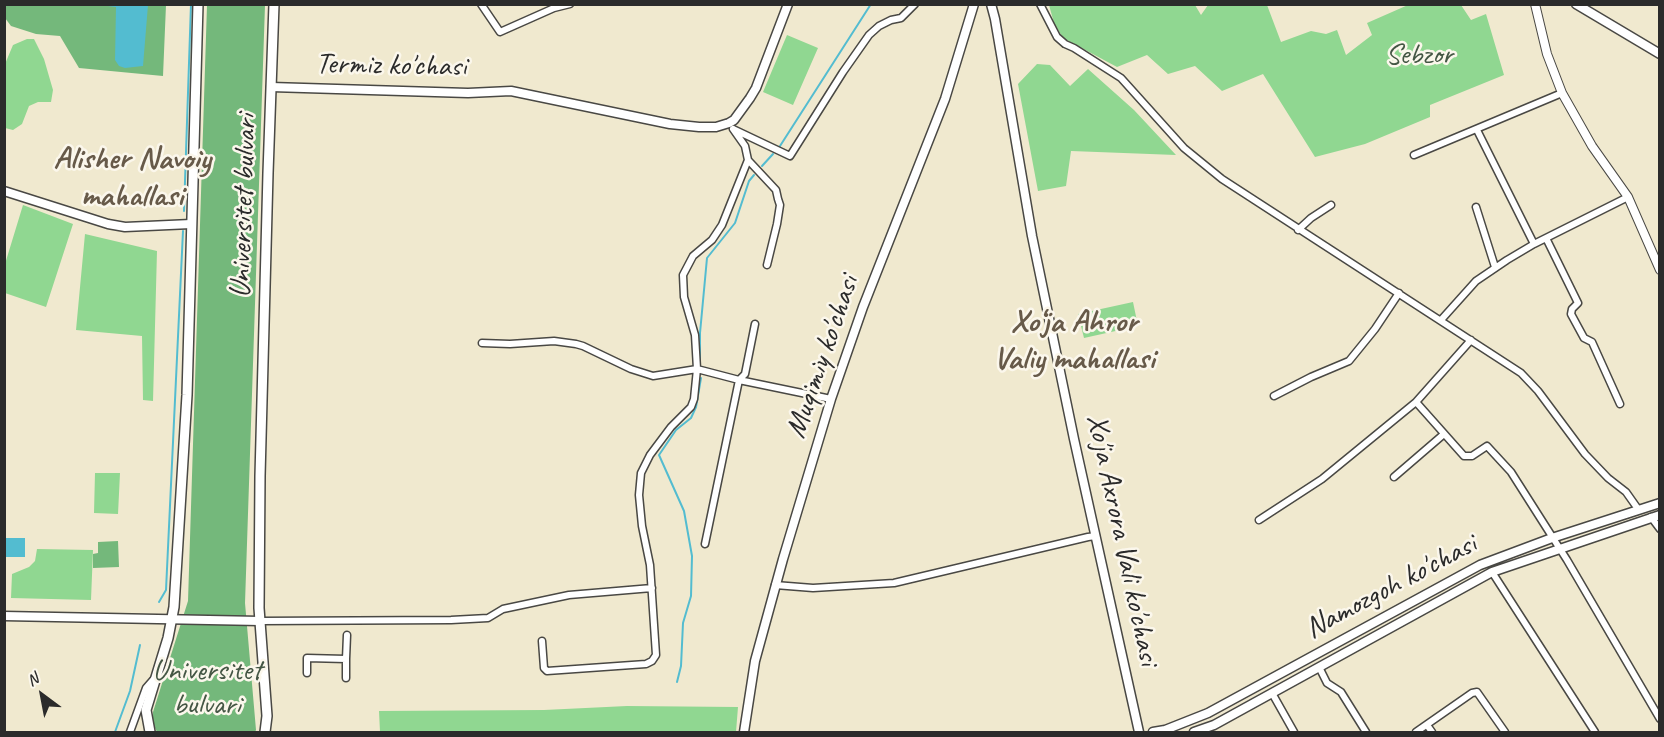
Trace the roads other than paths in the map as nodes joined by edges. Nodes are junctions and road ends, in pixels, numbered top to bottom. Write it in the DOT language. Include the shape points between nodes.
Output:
graph roads {
  1 [pos="198,4"];
  2 [pos="274,4"];
  3 [pos="481,4"];
  4 [pos="788,4"];
  5 [pos="915,4"];
  6 [pos="974,4"];
  7 [pos="991,4"];
  8 [pos="1040,4"];
  9 [pos="1535,4"];
  10 [pos="1576,4"];
  11 [pos="569,5"];
  12 [pos="1659,54"];
  13 [pos="271,87"];
  14 [pos="1562,93"];
  15 [pos="731,126"];
  16 [pos="1477,130"];
  17 [pos="1414,155"];
  18 [pos="748,160"];
  19 [pos="4,191"];
  20 [pos="1628,197"];
  21 [pos="1331,205"];
  22 [pos="1476,207"];
  23 [pos="191,224"];
  24 [pos="1298,230"];
  25 [pos="1546,238"];
  26 [pos="1534,244"];
  27 [pos="767,265"];
  28 [pos="1495,267"];
  29 [pos="1659,270"];
  30 [pos="1399,293"];
  31 [pos="1441,320"];
  32 [pos="755,324"];
  33 [pos="1472,340"];
  34 [pos="482,343"];
  35 [pos="697,369"];
  36 [pos="739,380"];
  37 [pos="1274,396"];
  38 [pos="831,399"];
  39 [pos="1416,402"];
  40 [pos="1620,404"];
  41 [pos="1444,434"];
  42 [pos="1394,477"];
  43 [pos="1659,502"];
  44 [pos="1638,510"];
  45 [pos="1655,516"];
  46 [pos="1259,520"];
  47 [pos="1659,529"];
  48 [pos="1096,536"];
  49 [pos="1552,538"];
  50 [pos="705,544"];
  51 [pos="1560,548"];
  52 [pos="1492,572"];
  53 [pos="775,585"];
  54 [pos="652,588"];
  55 [pos="4,616"];
  56 [pos="171,621"];
  57 [pos="260,621"];
  58 [pos="347,635"];
  59 [pos="542,641"];
  60 [pos="346,659"];
  61 [pos="1319,667"];
  62 [pos="308,673"];
  63 [pos="157,674"];
  64 [pos="346,678"];
  65 [pos="1272,693"];
  66 [pos="267,716"];
  67 [pos="1659,719"];
  68 [pos="1427,725"];
  69 [pos="130,732"];
  70 [pos="150,732"];
  71 [pos="264,732"];
  72 [pos="273,732"];
  73 [pos="744,732"];
  74 [pos="1139,732"];
  75 [pos="1153,732"];
  76 [pos="1194,732"];
  77 [pos="1294,732"];
  78 [pos="1366,732"];
  79 [pos="1416,732"];
  80 [pos="1432,732"];
  81 [pos="1505,732"];
  82 [pos="1595,732"];
  1 -- 23 [label="main road, Universitet bulvari"];
  2 -- 13 [label="main road, Universitet bulvari"];
  3 -- 11 [label="street" via="500,32"];
  4 -- 15 [label="main road" via="756,88"];
  5 -- 15 [label="street" via="901,18 879,26 869,35 790,156"];
  6 -- 38 [label="main road, Muqimiy ko'chasi" via="945,99"];
  7 -- 48 [label="main road, Xo'ja Axrora Vali ko'chasi" via="1032,236"];
  8 -- 24 [label="street" via="1057,37 1121,78 1184,148"];
  9 -- 14 [label="street" via="1547,54"];
  10 -- 12 [label="main road"];
  13 -- 15 [label="main road, Termiz ko'chasi" via="510,91 670,124"];
  13 -- 57 [label="main road, Universitet bulvari"];
  14 -- 16 [label="street"];
  14 -- 20 [label="street" via="1592,146"];
  15 -- 18 [label="street" via="745,146"];
  16 -- 17 [label="street"];
  16 -- 26 [label="street"];
  18 -- 27 [label="street" via="776,190 780,206"];
  18 -- 35 [label="street" via="722,225 693,256 683,275 684,297 694,327"];
  19 -- 23 [label="main road" via="108,224"];
  20 -- 25 [label="street"];
  20 -- 29 [label="street"];
  21 -- 24 [label="street"];
  22 -- 28 [label="street"];
  23 -- 56 [label="main road, Universitet bulvari" via="187,395"];
  24 -- 30 [label="street"];
  25 -- 26 [label="street"];
  25 -- 40 [label="street" via="1578,303 1571,314 1584,338 1592,342"];
  26 -- 28 [label="street"];
  28 -- 31 [label="street" via="1476,281"];
  30 -- 31 [label="street"];
  30 -- 37 [label="street" via="1349,361"];
  31 -- 33 [label="street"];
  32 -- 36 [label="street" via="745,374"];
  33 -- 39 [label="street"];
  33 -- 44 [label="street" via="1521,373 1585,454 1626,492"];
  34 -- 35 [label="street" via="576,344 653,376"];
  35 -- 36 [label="street"];
  35 -- 54 [label="street" via="691,407 671,427 641,473 641,516"];
  36 -- 38 [label="street"];
  36 -- 50 [label="street"];
  38 -- 53 [label="main road, Muqimiy ko'chasi"];
  39 -- 41 [label="street"];
  39 -- 46 [label="street" via="1322,478"];
  41 -- 42 [label="street"];
  41 -- 49 [label="street" via="1468,458 1483,447 1490,449 1512,472"];
  43 -- 44 [label="main road, Namozgoh ko'chasi"];
  44 -- 49 [label="main road, Namozgoh ko'chasi"];
  45 -- 47 [label="street"];
  45 -- 51 [label="main road, Namozgoh ko'chasi"];
  48 -- 53 [label="street" via="894,584 813,588"];
  48 -- 74 [label="main road, Xo'ja Axrora Vali ko'chasi"];
  49 -- 51 [label="street"];
  49 -- 75 [label="main road, Namozgoh ko'chasi" via="1480,565 1208,713"];
  51 -- 52 [label="main road, Namozgoh ko'chasi"];
  51 -- 67 [label="street"];
  52 -- 61 [label="main road, Namozgoh ko'chasi"];
  52 -- 82 [label="street"];
  53 -- 73 [label="main road, Muqimiy ko'chasi" via="755,661"];
  54 -- 57 [label="street" via="569,595 516,605 488,618"];
  54 -- 59 [label="street" via="656,655 652,661 547,671"];
  55 -- 56 [label="main road"];
  56 -- 57 [label="main road"];
  56 -- 63 [label="main road, Universitet bulvari"];
  57 -- 66 [label="main road, Universitet bulvari"];
  58 -- 60 [label="street"];
  60 -- 62 [label="street" via="307,658"];
  60 -- 64 [label="street"];
  61 -- 65 [label="main road, Namozgoh ko'chasi"];
  61 -- 78 [label="street" via="1327,683 1341,692"];
  63 -- 69 [label="street" via="146,688"];
  63 -- 70 [label="main road, Universitet bulvari" via="146,710"];
  65 -- 76 [label="main road, Namozgoh ko'chasi"];
  65 -- 77 [label="street"];
  66 -- 71 [label="main road, Universitet bulvari"];
  66 -- 72 [label="main road"];
  68 -- 79 [label="street"];
  68 -- 80 [label="street"];
  68 -- 81 [label="street" via="1477,693"];
}
